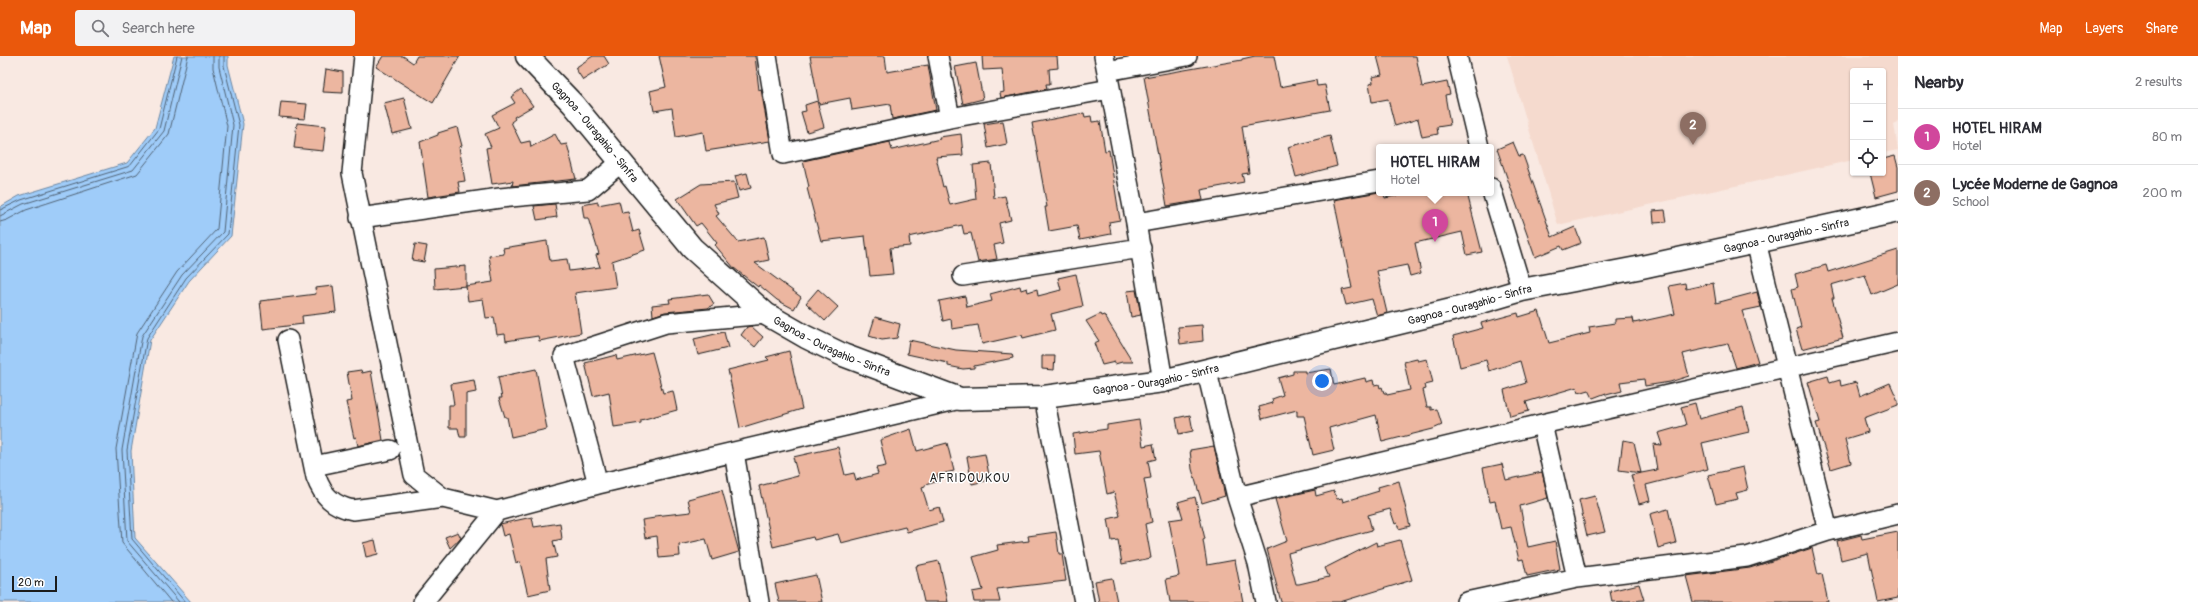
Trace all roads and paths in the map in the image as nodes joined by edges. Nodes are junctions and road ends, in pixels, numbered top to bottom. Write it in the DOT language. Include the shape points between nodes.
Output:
graph roads {
  1 [pos="364,56"];
  2 [pos="526,56"];
  3 [pos="767,56"];
  4 [pos="938,56"];
  5 [pos="1187,56"];
  6 [pos="1457,56"];
  7 [pos="1107,72"];
  8 [pos="950,118"];
  9 [pos="1478,144"];
  10 [pos="620,163"];
  11 [pos="1376,182"];
  12 [pos="1493,196"];
  13 [pos="1898,211"];
  14 [pos="360,218"];
  15 [pos="1136,222"];
  16 [pos="1756,242"];
  17 [pos="1141,248"];
  18 [pos="963,276"];
  19 [pos="1522,290"];
  20 [pos="766,314"];
  21 [pos="288,340"];
  22 [pos="1898,342"];
  23 [pos="1786,368"];
  24 [pos="1207,372"];
  25 [pos="1163,381"];
  26 [pos="1044,397"];
  27 [pos="960,399"];
  28 [pos="1542,424"];
  29 [pos="390,450"];
  30 [pos="734,452"];
  31 [pos="314,466"];
  32 [pos="598,484"];
  33 [pos="1237,497"];
  34 [pos="444,498"];
  35 [pos="497,511"];
  36 [pos="1898,514"];
  37 [pos="1828,531"];
  38 [pos="1577,578"];
  39 [pos="423,602"];
  40 [pos="759,602"];
  41 [pos="1084,602"];
  42 [pos="1266,602"];
  43 [pos="1466,602"];
  1 -- 14 [label="street" via="352,174"];
  2 -- 10 [label="main road, Gagnoa - Ouragahio - Sinfra" via="573,104"];
  3 -- 8 [label="street" via="783,154"];
  4 -- 8 [label="street"];
  5 -- 7 [label="street"];
  6 -- 9 [label="street"];
  7 -- 8 [label="street"];
  7 -- 15 [label="street"];
  10 -- 14 [label="street" via="588,190 500,198"];
  10 -- 20 [label="main road, Gagnoa - Ouragahio - Sinfra" via="692,248"];
  11 -- 15 [label="street"];
  12 -- 19 [label="street"];
  13 -- 16 [label="main road, Gagnoa - Ouragahio - Sinfra"];
  14 -- 34 [label="street" via="414,475"];
  15 -- 17 [label="street"];
  16 -- 19 [label="main road, Gagnoa - Ouragahio - Sinfra"];
  16 -- 23 [label="street"];
  17 -- 18 [label="street"];
  17 -- 25 [label="street"];
  19 -- 24 [label="main road, Gagnoa - Ouragahio - Sinfra"];
  20 -- 27 [label="main road, Gagnoa - Ouragahio - Sinfra" via="843,355"];
  20 -- 32 [label="street" via="666,323 564,356"];
  21 -- 31 [label="street"];
  22 -- 23 [label="street"];
  23 -- 28 [label="street"];
  23 -- 37 [label="street"];
  24 -- 25 [label="main road, Gagnoa - Ouragahio - Sinfra"];
  24 -- 33 [label="street"];
  25 -- 26 [label="main road, Gagnoa - Ouragahio - Sinfra"];
  26 -- 27 [label="main road, Gagnoa - Ouragahio - Sinfra"];
  26 -- 41 [label="street"];
  27 -- 30 [label="street"];
  28 -- 33 [label="street"];
  28 -- 38 [label="street"];
  29 -- 31 [label="street"];
  30 -- 32 [label="street"];
  30 -- 40 [label="street"];
  31 -- 34 [label="street" via="321,490 328,499 340,507 364,510"];
  32 -- 35 [label="street"];
  33 -- 42 [label="street" via="1258,563"];
  34 -- 35 [label="street"];
  35 -- 39 [label="street"];
  36 -- 37 [label="street"];
  37 -- 38 [label="street" via="1747,557"];
  38 -- 43 [label="street"];
}
